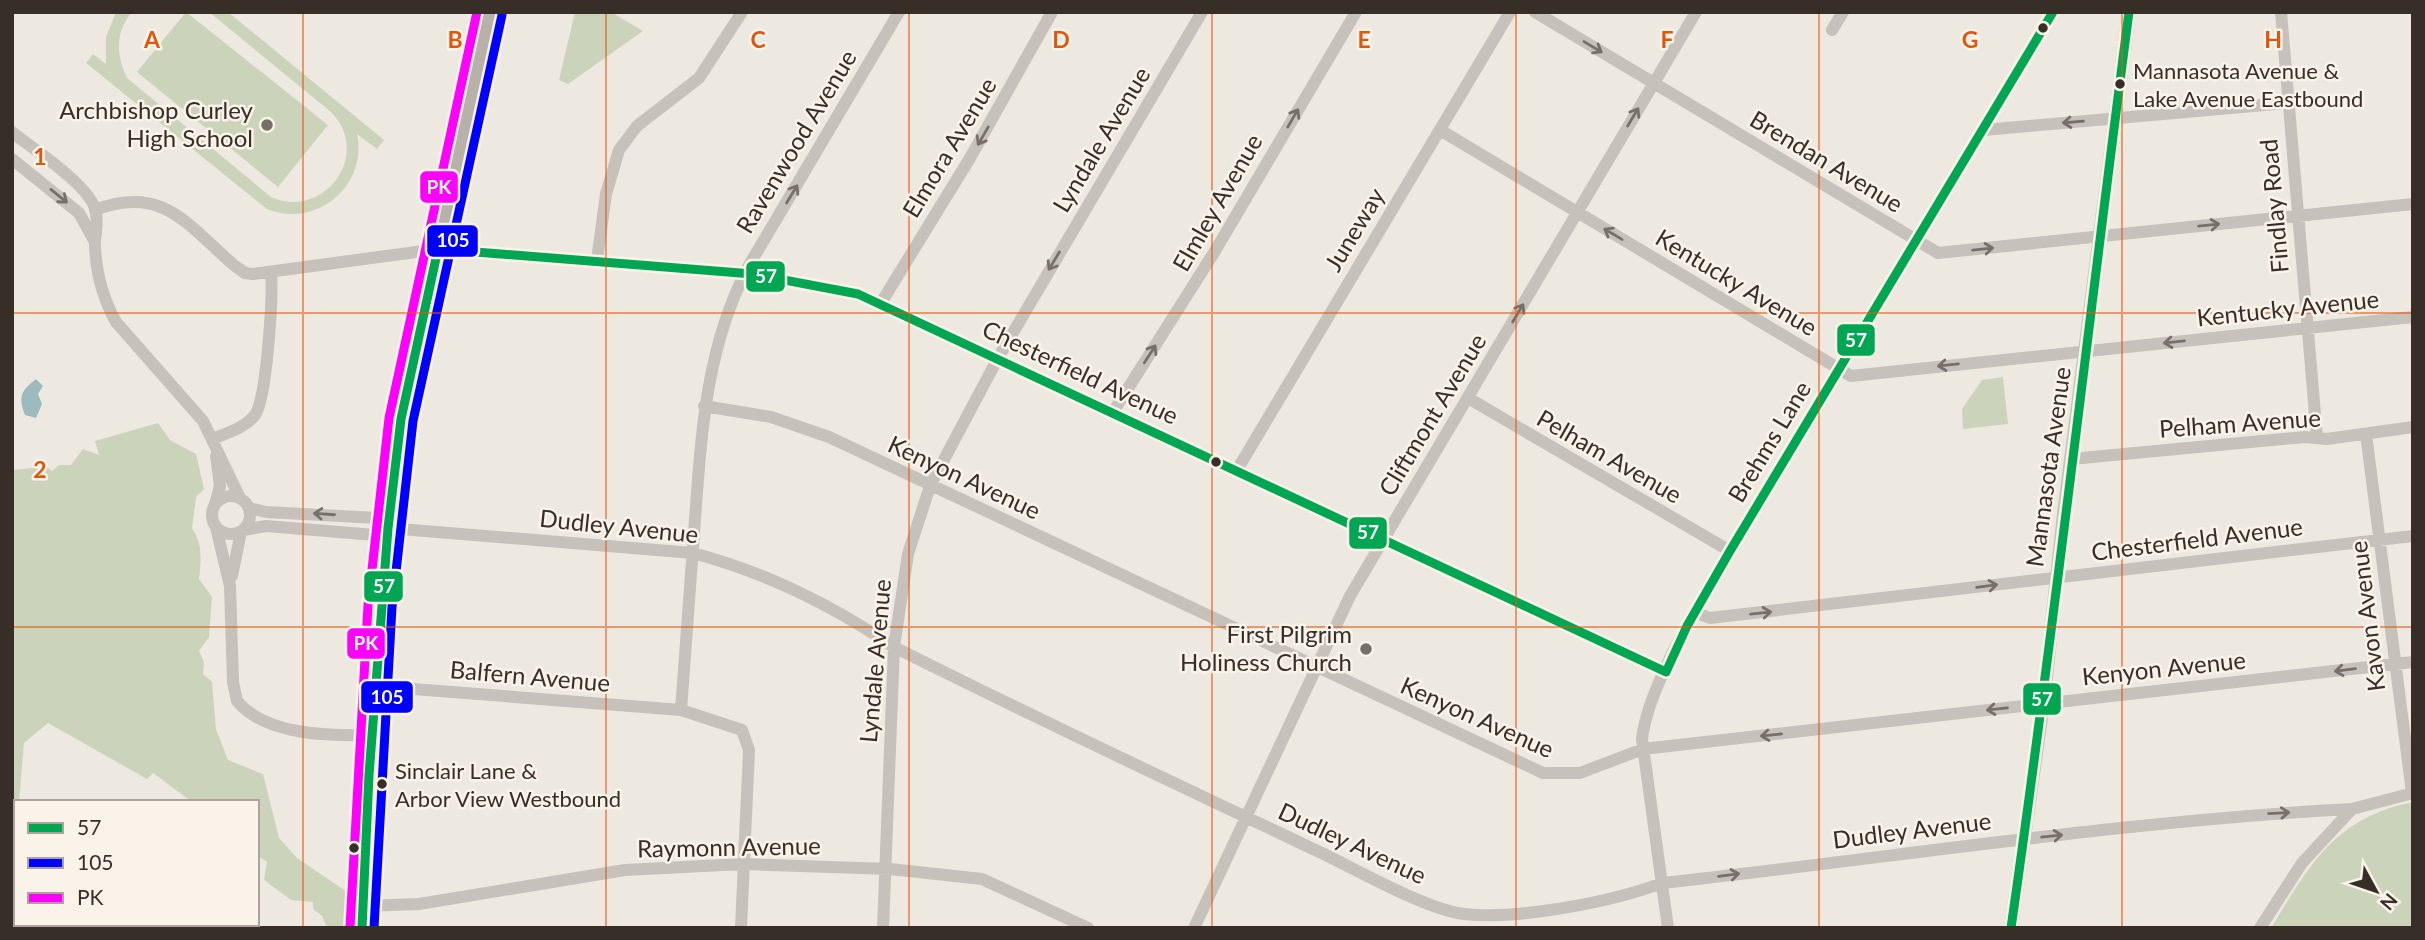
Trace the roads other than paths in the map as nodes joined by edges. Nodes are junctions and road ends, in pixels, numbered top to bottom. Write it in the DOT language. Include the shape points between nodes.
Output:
graph roads {
  1 [pos="490,12"];
  2 [pos="742,12"];
  3 [pos="899,12"];
  4 [pos="1052,12"];
  5 [pos="1202,12"];
  6 [pos="1356,12"];
  7 [pos="1510,12"];
  8 [pos="1535,12"];
  9 [pos="1696,12"];
  10 [pos="1843,12"];
  11 [pos="2053,12"];
  12 [pos="2129,12"];
  13 [pos="2281,12"];
  14 [pos="1832,30"];
  15 [pos="1654,83"];
  16 [pos="2287,103"];
  17 [pos="2117,118"];
  18 [pos="1440,130"];
  19 [pos="1984,130"];
  20 [pos="12,132"];
  21 [pos="12,159"];
  22 [pos="2413,204"];
  23 [pos="95,210"];
  24 [pos="1576,212"];
  25 [pos="2298,216"];
  26 [pos="2102,236"];
  27 [pos="1918,241"];
  28 [pos="94,242"];
  29 [pos="438,249"];
  30 [pos="597,260"];
  31 [pos="271,273"];
  32 [pos="744,273"];
  33 [pos="881,303"];
  34 [pos="2413,317"];
  35 [pos="2308,329"];
  36 [pos="2087,351"];
  37 [pos="998,358"];
  38 [pos="1838,369"];
  39 [pos="1468,398"];
  40 [pos="704,406"];
  41 [pos="1113,412"];
  42 [pos="2413,427"];
  43 [pos="2366,434"];
  44 [pos="2317,438"];
  45 [pos="212,439"];
  46 [pos="2071,459"];
  47 [pos="1237,470"];
  48 [pos="930,486"];
  49 [pos="244,503"];
  50 [pos="215,506"];
  51 [pos="216,527"];
  52 [pos="388,528"];
  53 [pos="242,531"];
  54 [pos="2413,536"];
  55 [pos="1383,540"];
  56 [pos="2381,540"];
  57 [pos="1730,551"];
  58 [pos="692,553"];
  59 [pos="2057,578"];
  60 [pos="230,586"];
  61 [pos="1695,612"];
  62 [pos="894,647"];
  63 [pos="2413,662"];
  64 [pos="2395,664"];
  65 [pos="1315,667"];
  66 [pos="1666,672"];
  67 [pos="375,686"];
  68 [pos="2043,704"];
  69 [pos="681,710"];
  70 [pos="372,735"];
  71 [pos="1643,749"];
  72 [pos="2413,793"];
  73 [pos="2352,809"];
  74 [pos="1247,817"];
  75 [pos="2023,839"];
  76 [pos="743,864"];
  77 [pos="886,869"];
  78 [pos="1662,883"];
  79 [pos="362,906"];
  80 [pos="362,928"];
  81 [pos="741,928"];
  82 [pos="883,928"];
  83 [pos="1088,928"];
  84 [pos="1194,928"];
  85 [pos="1668,928"];
  86 [pos="2011,928"];
  87 [pos="2260,928"];
  1 -- 29 [label="main road"];
  2 -- 30 [label="street" via="699,78 637,126 619,150 606,194"];
  32 -- 3 [label="street, Ravenwood Avenue, one-way"];
  4 -- 33 [label="street, Elmora Avenue, one-way"];
  5 -- 37 [label="street, Lyndale Avenue, one-way"];
  41 -- 6 [label="street, Elmley Avenue, one-way"];
  7 -- 18 [label="street, Juneway"];
  8 -- 15 [label="street, Brendan Avenue, one-way"];
  9 -- 15 [label="street, Cliftmont Avenue"];
  10 -- 14 [label="street"];
  11 -- 19 [label="street, Brehms Lane"];
  12 -- 17 [label="street, Mannasota Avenue"];
  13 -- 16 [label="street, Findlay Road"];
  24 -- 15 [label="street, Cliftmont Avenue, one-way"];
  15 -- 27 [label="street, Brendan Avenue"];
  16 -- 17 [label="street"];
  16 -- 25 [label="street, Findlay Road"];
  17 -- 19 [label="street, one-way"];
  17 -- 26 [label="street, Mannasota Avenue"];
  18 -- 24 [label="street, Kentucky Avenue"];
  18 -- 47 [label="street, Juneway"];
  19 -- 27 [label="street, Brehms Lane"];
  20 -- 23 [label="street" via="84,192"];
  21 -- 28 [label="street, one-way" via="79,213"];
  22 -- 25 [label="street, Brendan Avenue"];
  23 -- 28 [label="street" via="98,230"];
  23 -- 31 [label="street, Chesterfield Avenue" via="119,201 160,205 245,273"];
  38 -- 24 [label="street, Kentucky Avenue, one-way"];
  39 -- 24 [label="street, Cliftmont Avenue, one-way"];
  26 -- 25 [label="street, Brendan Avenue, one-way"];
  25 -- 35 [label="street, Findlay Road"];
  27 -- 26 [label="street, Brendan Avenue, one-way" via="1938,254"];
  26 -- 36 [label="street, Mannasota Avenue"];
  27 -- 38 [label="street, Brehms Lane"];
  28 -- 45 [label="street" via="100,286 116,322 203,421"];
  29 -- 30 [label="street, Chesterfield Avenue"];
  29 -- 31 [label="street, Chesterfield Avenue"];
  29 -- 52 [label="main road" via="401,419"];
  30 -- 32 [label="street, Chesterfield Avenue"];
  31 -- 45 [label="street" via="259,407 247,423"];
  32 -- 33 [label="street, Chesterfield Avenue" via="819,284"];
  32 -- 40 [label="street, Ravenwood Avenue" via="718,340"];
  33 -- 37 [label="street, Chesterfield Avenue"];
  34 -- 35 [label="street, Kentucky Avenue"];
  35 -- 36 [label="street, Kentucky Avenue, one-way"];
  35 -- 44 [label="street, Findlay Road"];
  36 -- 38 [label="street, Kentucky Avenue, one-way" via="1851,376"];
  36 -- 46 [label="street, Mannasota Avenue"];
  37 -- 41 [label="street, Chesterfield Avenue"];
  37 -- 48 [label="street, Lyndale Avenue"];
  38 -- 57 [label="street, Brehms Lane"];
  39 -- 55 [label="street, Cliftmont Avenue"];
  39 -- 57 [label="street, Pelham Avenue"];
  40 -- 48 [label="street, Kenyon Avenue" via="771,417 815,431"];
  40 -- 58 [label="street, Ravenwood Avenue"];
  41 -- 47 [label="street, Chesterfield Avenue"];
  42 -- 43 [label="street, Pelham Avenue"];
  43 -- 44 [label="street, Pelham Avenue"];
  43 -- 56 [label="street, Kavon Avenue"];
  44 -- 46 [label="street, Pelham Avenue"];
  45 -- 49 [label="street"];
  45 -- 50 [label="street" via="220,480"];
  46 -- 59 [label="street, Mannasota Avenue"];
  47 -- 55 [label="street, Chesterfield Avenue"];
  48 -- 62 [label="street, Lyndale Avenue" via="908,554"];
  48 -- 65 [label="street, Kenyon Avenue"];
  49 -- 50 [label="street" via="223,498"];
  52 -- 49 [label="street, one-way" via="377,518 266,512"];
  49 -- 53 [label="street" via="250,519"];
  50 -- 51 [label="street" via="212,517"];
  51 -- 53 [label="street" via="228,534"];
  51 -- 60 [label="street"];
  52 -- 53 [label="street" via="375,535 266,526"];
  52 -- 58 [label="street, Dudley Avenue"];
  52 -- 67 [label="main road"];
  53 -- 60 [label="street"];
  54 -- 56 [label="street, Chesterfield Avenue"];
  55 -- 65 [label="street, Cliftmont Avenue"];
  55 -- 66 [label="street, Chesterfield Avenue"];
  56 -- 59 [label="street, Chesterfield Avenue"];
  56 -- 64 [label="street, Kavon Avenue"];
  57 -- 61 [label="street, Brehms Lane"];
  58 -- 62 [label="street, Dudley Avenue" via="813,598"];
  58 -- 69 [label="street, Ravenwood Avenue"];
  61 -- 59 [label="street, Chesterfield Avenue, one-way" via="1710,618"];
  59 -- 68 [label="street, Mannasota Avenue"];
  60 -- 70 [label="street" via="233,682 243,708 261,719 321,736"];
  61 -- 66 [label="street, Brehms Lane"];
  62 -- 74 [label="street, Dudley Avenue"];
  62 -- 77 [label="street, Lyndale Avenue"];
  63 -- 64 [label="street, Kenyon Avenue"];
  64 -- 68 [label="street, Kenyon Avenue, one-way"];
  64 -- 72 [label="street, Kavon Avenue"];
  65 -- 71 [label="street, Kenyon Avenue" via="1544,774 1580,773"];
  65 -- 74 [label="street, Cliftmont Avenue"];
  66 -- 71 [label="street, Brehms Lane" via="1645,724"];
  67 -- 69 [label="street, Balfern Avenue"];
  67 -- 70 [label="main road"];
  68 -- 71 [label="street, Kenyon Avenue, one-way"];
  68 -- 75 [label="street, Mannasota Avenue"];
  69 -- 76 [label="street" via="736,726 746,735"];
  70 -- 79 [label="main road"];
  71 -- 78 [label="street, Brehms Lane"];
  72 -- 73 [label="street, Dudley Avenue"];
  75 -- 73 [label="street, Dudley Avenue, one-way"];
  73 -- 87 [label="street" via="2302,863"];
  74 -- 78 [label="street, Dudley Avenue" via="1424,902 1464,914 1568,907"];
  74 -- 84 [label="street, Cliftmont Avenue"];
  78 -- 75 [label="street, Dudley Avenue, one-way"];
  75 -- 86 [label="street, Mannasota Avenue"];
  76 -- 77 [label="street, Raymonn Avenue"];
  76 -- 79 [label="street, Raymonn Avenue" via="625,870 419,904"];
  76 -- 81 [label="street"];
  77 -- 82 [label="street, Lyndale Avenue"];
  77 -- 83 [label="street, Raymonn Avenue" via="982,879"];
  78 -- 85 [label="street, Brehms Lane"];
  79 -- 80 [label="main road"];
}
